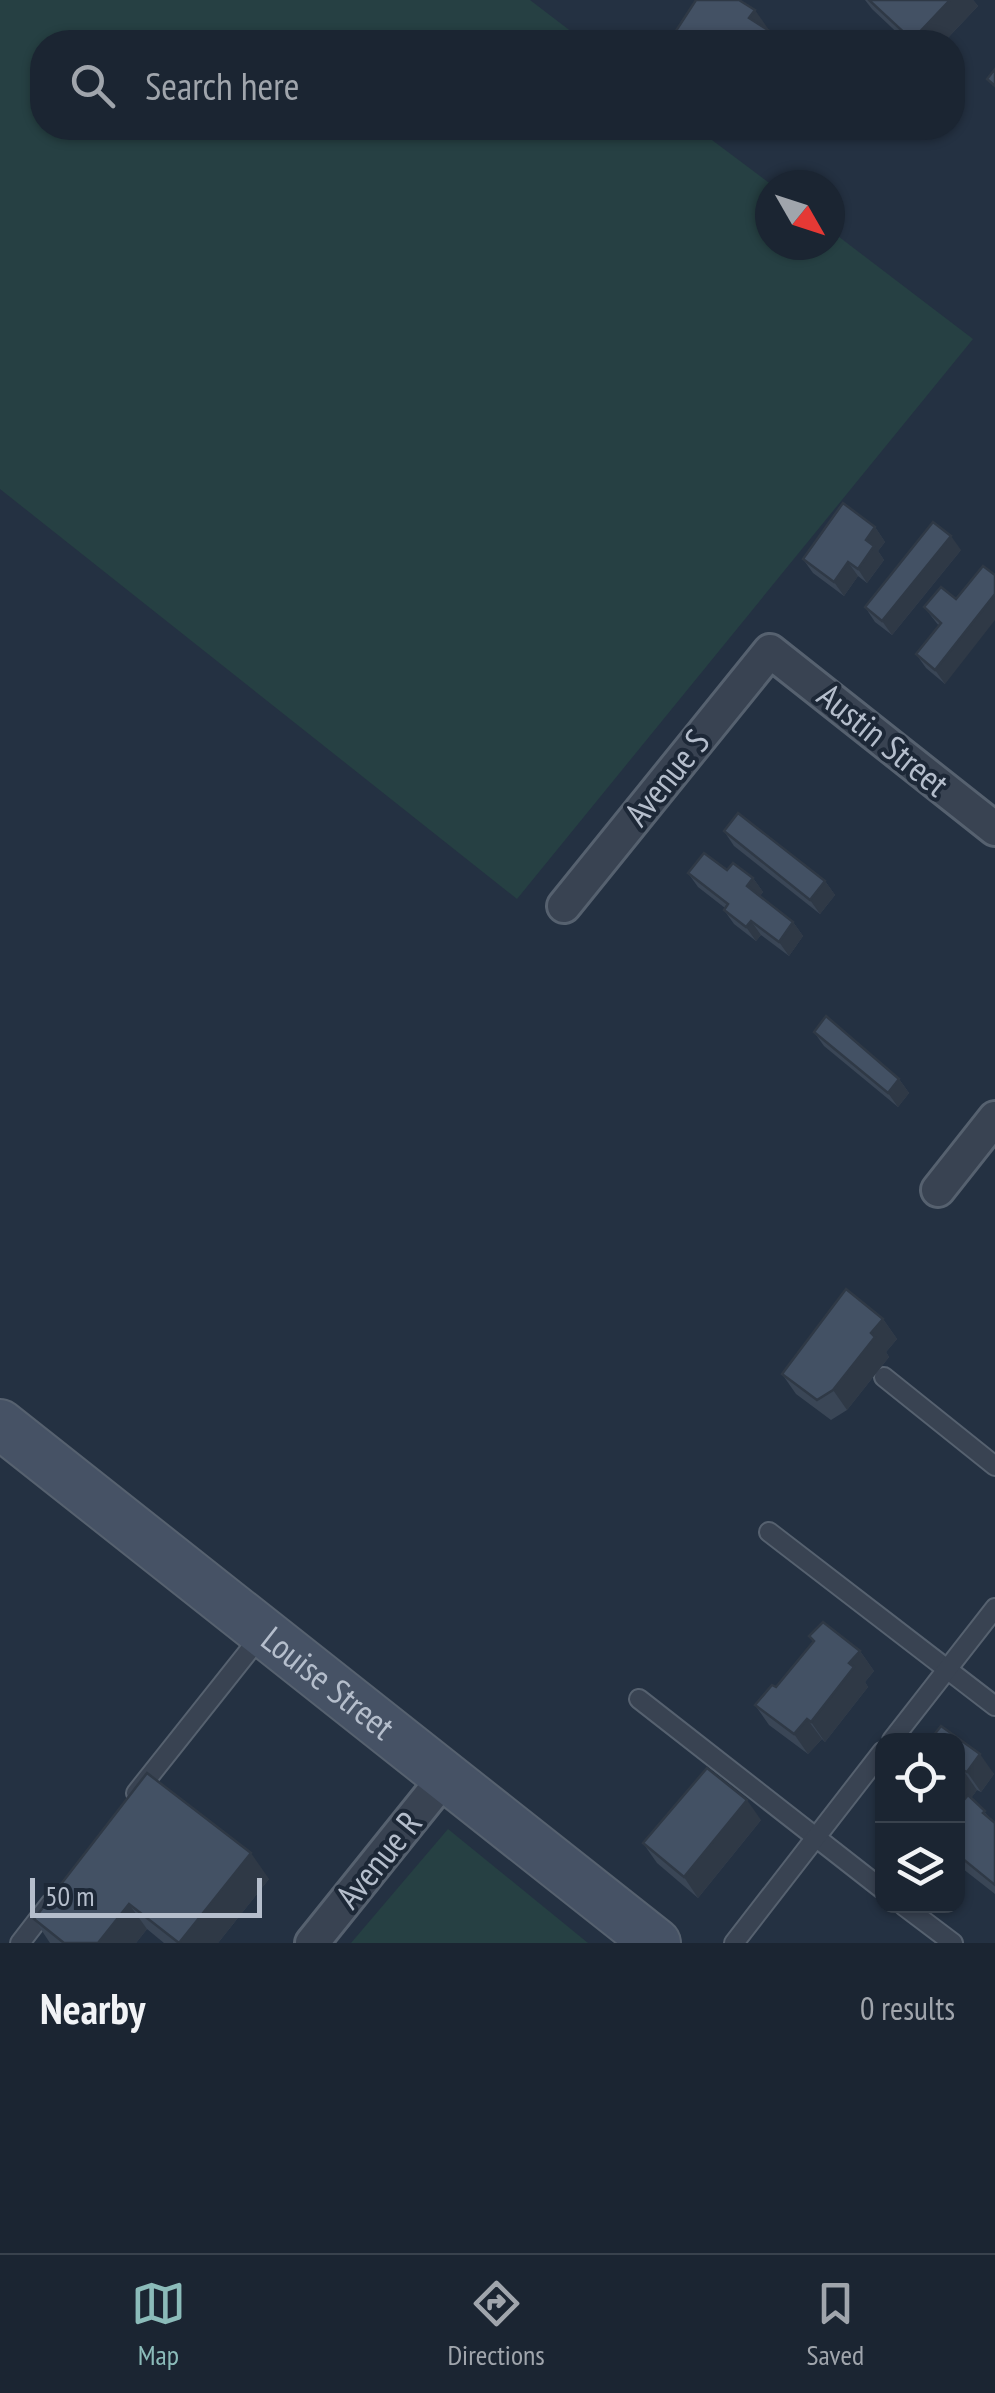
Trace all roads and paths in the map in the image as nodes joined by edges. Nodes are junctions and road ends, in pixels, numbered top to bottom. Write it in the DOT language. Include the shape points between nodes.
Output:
graph roads {
  1 [pos="770,651"];
  2 [pos="995,830"];
  3 [pos="564,906"];
  4 [pos="995,1118"];
  5 [pos="938,1190"];
  6 [pos="884,1376"];
  7 [pos="0,1424"];
  8 [pos="995,1466"];
  9 [pos="770,1532"];
  10 [pos="995,1608"];
  11 [pos="264,1633"];
  12 [pos="947,1669"];
  13 [pos="639,1699"];
  14 [pos="995,1706"];
  15 [pos="897,1733"];
  16 [pos="875,1761"];
  17 [pos="446,1776"];
  18 [pos="125,1807"];
  19 [pos="816,1837"];
  20 [pos="66,1882"];
  21 [pos="875,1883"];
  22 [pos="913,1913"];
  23 [pos="20,1943"];
  24 [pos="312,1943"];
  25 [pos="656,1943"];
  26 [pos="734,1943"];
  27 [pos="952,1943"];
  1 -- 2 [label="street, Austin Street"];
  1 -- 3 [label="street, Avenue S"];
  4 -- 5 [label="street"];
  6 -- 8 [label="lane"];
  7 -- 11 [label="street, Louise Street"];
  9 -- 12 [label="lane"];
  10 -- 12 [label="lane"];
  11 -- 17 [label="street, Louise Street"];
  11 -- 18 [label="lane"];
  12 -- 14 [label="lane"];
  12 -- 15 [label="lane"];
  13 -- 19 [label="lane"];
  16 -- 19 [label="lane"];
  17 -- 24 [label="street, Avenue R"];
  17 -- 25 [label="street, Louise Street"];
  19 -- 21 [label="lane"];
  19 -- 26 [label="lane"];
  20 -- 23 [label="lane"];
  22 -- 27 [label="lane"];
}
